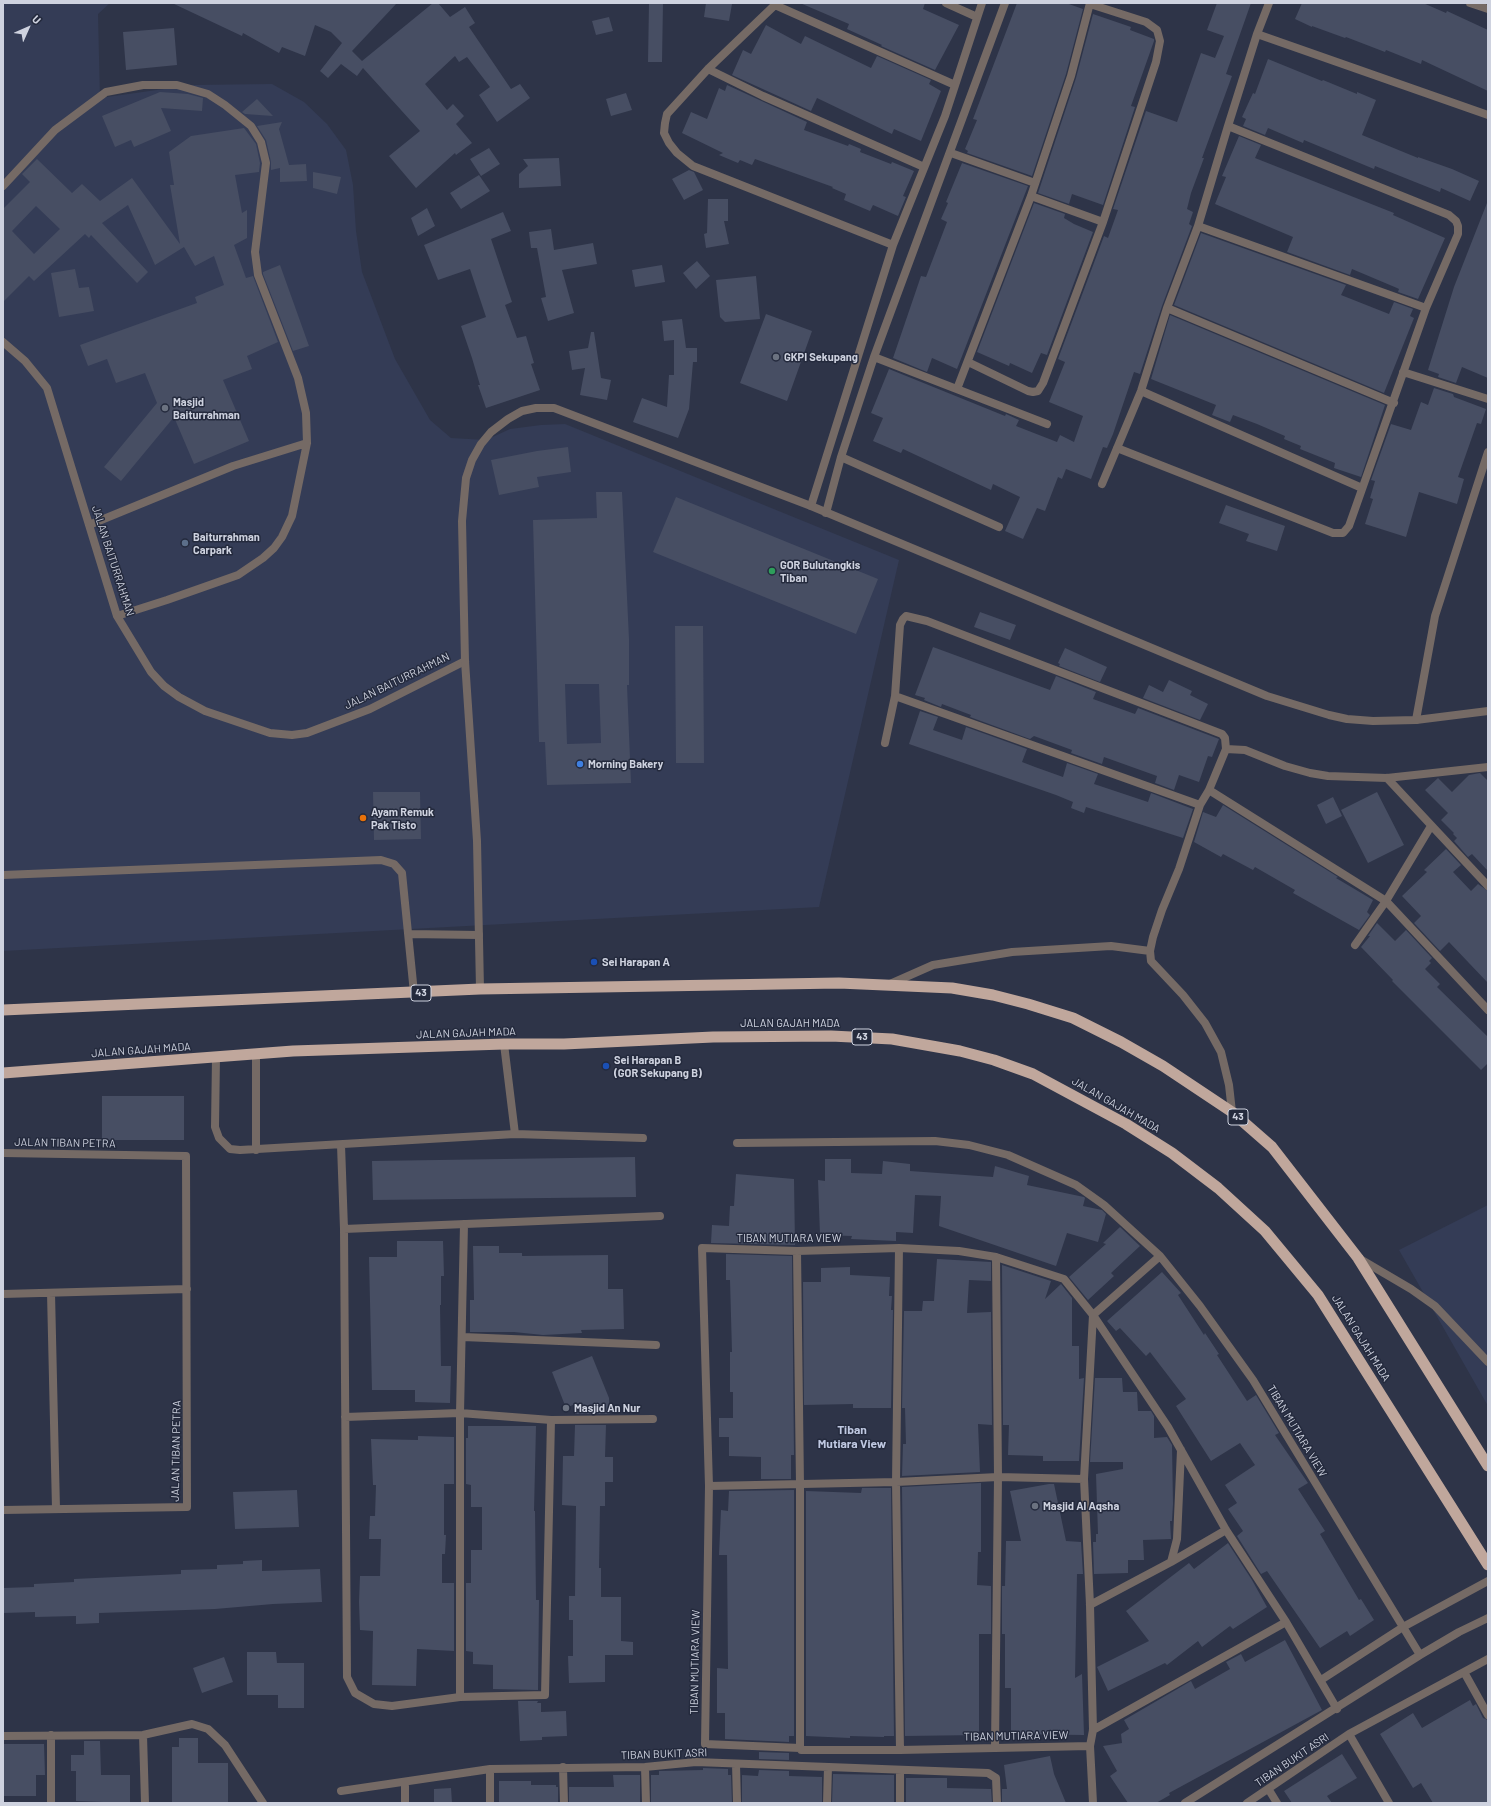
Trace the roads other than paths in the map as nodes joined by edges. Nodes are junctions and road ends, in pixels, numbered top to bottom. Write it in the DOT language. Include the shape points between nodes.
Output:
graph roads {
  1 [pos="946,3"];
  2 [pos="982,3"];
  3 [pos="1005,3"];
  4 [pos="1269,3"];
  5 [pos="1470,3"];
  6 [pos="776,4"];
  7 [pos="1090,4"];
  8 [pos="1488,9"];
  9 [pos="977,17"];
  10 [pos="1257,34"];
  11 [pos="708,69"];
  12 [pos="955,85"];
  13 [pos="1488,115"];
  14 [pos="1228,126"];
  15 [pos="951,153"];
  16 [pos="924,167"];
  17 [pos="1035,183"];
  18 [pos="3,186"];
  19 [pos="1031,196"];
  20 [pos="1103,222"];
  21 [pos="1198,226"];
  22 [pos="893,245"];
  23 [pos="1167,308"];
  24 [pos="1426,308"];
  25 [pos="3,342"];
  26 [pos="874,357"];
  27 [pos="968,362"];
  28 [pos="1403,372"];
  29 [pos="957,389"];
  30 [pos="1141,391"];
  31 [pos="1488,399"];
  32 [pos="1394,403"];
  33 [pos="1047,424"];
  34 [pos="306,443"];
  35 [pos="1117,448"];
  36 [pos="1488,452"];
  37 [pos="841,457"];
  38 [pos="1102,484"];
  39 [pos="1362,488"];
  40 [pos="811,506"];
  41 [pos="826,513"];
  42 [pos="89,525"];
  43 [pos="999,527"];
  44 [pos="117,616"];
  45 [pos="465,661"];
  46 [pos="895,696"];
  47 [pos="1488,711"];
  48 [pos="1416,720"];
  49 [pos="885,743"];
  50 [pos="1226,749"];
  51 [pos="1488,766"];
  52 [pos="1387,778"];
  53 [pos="1209,790"];
  54 [pos="1200,805"];
  55 [pos="1430,826"];
  56 [pos="3,876"];
  57 [pos="1488,886"];
  58 [pos="1386,901"];
  59 [pos="409,934"];
  60 [pos="479,935"];
  61 [pos="1355,945"];
  62 [pos="1150,951"];
  63 [pos="889,984"];
  64 [pos="480,990"];
  65 [pos="414,993"];
  66 [pos="3,1010"];
  67 [pos="1488,1010"];
  68 [pos="504,1044"];
  69 [pos="256,1054"];
  70 [pos="216,1057"];
  71 [pos="3,1073"];
  72 [pos="1232,1112"];
  73 [pos="515,1134"];
  74 [pos="643,1138"];
  75 [pos="737,1143"];
  76 [pos="341,1144"];
  77 [pos="256,1150"];
  78 [pos="3,1153"];
  79 [pos="660,1216"];
  80 [pos="464,1224"];
  81 [pos="344,1229"];
  82 [pos="899,1248"];
  83 [pos="797,1251"];
  84 [pos="1160,1256"];
  85 [pos="996,1257"];
  86 [pos="1358,1258"];
  87 [pos="187,1289"];
  88 [pos="51,1293"];
  89 [pos="3,1294"];
  90 [pos="1093,1315"];
  91 [pos="463,1337"];
  92 [pos="656,1345"];
  93 [pos="1488,1362"];
  94 [pos="460,1413"];
  95 [pos="346,1417"];
  96 [pos="653,1419"];
  97 [pos="551,1420"];
  98 [pos="1181,1449"];
  99 [pos="1488,1466"];
  100 [pos="998,1477"];
  101 [pos="1084,1479"];
  102 [pos="896,1482"];
  103 [pos="800,1485"];
  104 [pos="709,1486"];
  105 [pos="56,1509"];
  106 [pos="3,1510"];
  107 [pos="1226,1530"];
  108 [pos="1171,1562"];
  109 [pos="1488,1565"];
  110 [pos="1488,1580"];
  111 [pos="1090,1605"];
  112 [pos="1286,1622"];
  113 [pos="1487,1622"];
  114 [pos="1403,1628"];
  115 [pos="1420,1655"];
  116 [pos="1488,1659"];
  117 [pos="1464,1672"];
  118 [pos="1321,1680"];
  119 [pos="460,1697"];
  120 [pos="1336,1709"];
  121 [pos="1488,1715"];
  122 [pos="1093,1730"];
  123 [pos="1349,1734"];
  124 [pos="52,1735"];
  125 [pos="143,1735"];
  126 [pos="3,1736"];
  127 [pos="1090,1746"];
  128 [pos="995,1747"];
  129 [pos="800,1748"];
  130 [pos="900,1750"];
  131 [pos="736,1764"];
  132 [pos="645,1767"];
  133 [pos="828,1767"];
  134 [pos="563,1768"];
  135 [pos="490,1770"];
  136 [pos="900,1771"];
  137 [pos="405,1782"];
  138 [pos="1269,1790"];
  139 [pos="341,1791"];
  140 [pos="51,1803"];
  141 [pos="145,1803"];
  142 [pos="263,1803"];
  143 [pos="405,1803"];
  144 [pos="490,1803"];
  145 [pos="564,1803"];
  146 [pos="646,1803"];
  147 [pos="737,1803"];
  148 [pos="827,1803"];
  149 [pos="900,1803"];
  150 [pos="997,1803"];
  151 [pos="1093,1803"];
  152 [pos="1185,1803"];
  153 [pos="1247,1803"];
  154 [pos="1277,1803"];
  155 [pos="1389,1803"];
  1 -- 9 [label="street"];
  2 -- 9 [label="street"];
  3 -- 15 [label="street"];
  4 -- 10 [label="street"];
  5 -- 8 [label="street"];
  6 -- 11 [label="street"];
  6 -- 12 [label="street"];
  7 -- 17 [label="street" via="1071,76"];
  7 -- 20 [label="street" via="1154,26 1160,41 1156,62"];
  9 -- 12 [label="street"];
  10 -- 13 [label="street"];
  10 -- 14 [label="street"];
  11 -- 16 [label="street"];
  11 -- 22 [label="street" via="667,114 664,133 677,153 693,166"];
  12 -- 16 [label="street"];
  14 -- 21 [label="street"];
  14 -- 24 [label="street" via="1456,221 1458,234"];
  15 -- 17 [label="street"];
  15 -- 26 [label="street"];
  16 -- 22 [label="street"];
  17 -- 19 [label="street"];
  18 -- 34 [label="street" via="54,130 106,92 143,85 177,85 208,94 251,126 261,142 266,163 255,252 258,275 298,378 306,413"];
  19 -- 20 [label="street"];
  19 -- 27 [label="street"];
  20 -- 27 [label="street" via="1038,391 1028,391"];
  21 -- 23 [label="street"];
  21 -- 24 [label="street"];
  22 -- 40 [label="street"];
  23 -- 30 [label="street"];
  23 -- 32 [label="street"];
  24 -- 28 [label="street"];
  25 -- 42 [label="street, JALAN BAITURRAHMAN" via="25,361 47,388"];
  26 -- 29 [label="street"];
  26 -- 37 [label="street"];
  27 -- 29 [label="street"];
  28 -- 31 [label="street"];
  28 -- 32 [label="street"];
  29 -- 33 [label="street"];
  30 -- 35 [label="street"];
  30 -- 39 [label="street"];
  32 -- 39 [label="street"];
  34 -- 42 [label="street" via="233,466"];
  34 -- 44 [label="street" via="292,516 282,537 269,553 238,575"];
  35 -- 38 [label="street"];
  35 -- 39 [label="street" via="1333,533 1343,533 1349,526"];
  36 -- 48 [label="street" via="1435,616"];
  37 -- 41 [label="street"];
  37 -- 43 [label="street"];
  40 -- 41 [label="street"];
  40 -- 45 [label="street" via="554,408 522,411 491,432 475,454 466,478 462,522"];
  41 -- 48 [label="street" via="1267,696 1347,719"];
  42 -- 44 [label="street, JALAN BAITURRAHMAN"];
  44 -- 45 [label="street, JALAN BAITURRAHMAN" via="151,672 179,697 205,711 270,733 292,736 307,733 370,709"];
  45 -- 60 [label="street" via="477,841"];
  46 -- 49 [label="street"];
  46 -- 50 [label="street" via="900,625 906,616 1211,729 1222,734"];
  46 -- 54 [label="street"];
  47 -- 48 [label="street"];
  50 -- 52 [label="street" via="1245,750 1310,773"];
  50 -- 53 [label="street"];
  51 -- 52 [label="street"];
  52 -- 55 [label="street"];
  53 -- 54 [label="street"];
  53 -- 58 [label="street"];
  54 -- 62 [label="street"];
  55 -- 57 [label="street"];
  55 -- 58 [label="street"];
  56 -- 59 [label="street" via="381,860 394,864 402,872"];
  58 -- 61 [label="street"];
  58 -- 67 [label="street"];
  59 -- 60 [label="street"];
  59 -- 65 [label="street"];
  60 -- 64 [label="street"];
  62 -- 63 [label="street" via="1111,946 1012,952 933,966"];
  62 -- 72 [label="street" via="1151,961 1205,1023 1220,1052 1229,1084"];
  63 -- 64 [label="highway, 43"];
  63 -- 72 [label="highway, 43" via="952,988 993,995 1073,1018 1162,1066"];
  64 -- 65 [label="highway, 43"];
  65 -- 66 [label="highway, 43"];
  68 -- 69 [label="highway, JALAN GAJAH MADA / 43"];
  68 -- 73 [label="street"];
  68 -- 109 [label="highway, JALAN GAJAH MADA / 43" via="564,1044 713,1037 892,1038 960,1051 1033,1074 1126,1124 1172,1153 1218,1188 1265,1232 1318,1294"];
  69 -- 70 [label="highway, JALAN GAJAH MADA / 43"];
  69 -- 77 [label="street"];
  70 -- 71 [label="highway, JALAN GAJAH MADA / 43"];
  70 -- 77 [label="street" via="215,1127 219,1138 230,1149"];
  72 -- 86 [label="highway, 43" via="1272,1147"];
  73 -- 74 [label="street"];
  73 -- 76 [label="street"];
  75 -- 84 [label="street, TIBAN MUTIARA VIEW" via="935,1141 982,1148 1008,1155 1076,1185 1104,1206"];
  76 -- 77 [label="street"];
  76 -- 81 [label="street"];
  78 -- 87 [label="street, JALAN TIBAN PETRA" via="186,1156"];
  79 -- 80 [label="street"];
  80 -- 81 [label="street"];
  80 -- 91 [label="street"];
  81 -- 95 [label="street"];
  82 -- 83 [label="street, TIBAN MUTIARA VIEW"];
  82 -- 85 [label="street, TIBAN MUTIARA VIEW" via="959,1251"];
  82 -- 102 [label="street"];
  83 -- 103 [label="street"];
  83 -- 104 [label="street, TIBAN MUTIARA VIEW" via="702,1248"];
  84 -- 90 [label="street"];
  84 -- 114 [label="street, TIBAN MUTIARA VIEW" via="1253,1380"];
  85 -- 90 [label="street, TIBAN MUTIARA VIEW" via="1064,1279"];
  85 -- 100 [label="street"];
  86 -- 93 [label="street" via="1411,1289 1434,1306"];
  86 -- 99 [label="highway, 43"];
  87 -- 88 [label="street"];
  87 -- 105 [label="street, JALAN TIBAN PETRA" via="187,1507"];
  88 -- 89 [label="street"];
  88 -- 105 [label="street"];
  90 -- 98 [label="street, TIBAN MUTIARA VIEW"];
  90 -- 101 [label="street"];
  91 -- 92 [label="street"];
  91 -- 94 [label="street"];
  94 -- 95 [label="street"];
  94 -- 97 [label="street"];
  94 -- 119 [label="street"];
  95 -- 119 [label="street" via="347,1677 355,1693 374,1704 392,1706"];
  96 -- 97 [label="street"];
  97 -- 119 [label="street" via="545,1695"];
  98 -- 107 [label="street, TIBAN MUTIARA VIEW"];
  98 -- 108 [label="street" via="1177,1539"];
  100 -- 101 [label="street"];
  100 -- 102 [label="street"];
  100 -- 128 [label="street"];
  101 -- 111 [label="street"];
  102 -- 103 [label="street"];
  102 -- 130 [label="street"];
  103 -- 104 [label="street"];
  103 -- 129 [label="street"];
  104 -- 129 [label="street, TIBAN MUTIARA VIEW" via="705,1744"];
  105 -- 106 [label="street, JALAN TIBAN PETRA"];
  107 -- 108 [label="street"];
  107 -- 112 [label="street, TIBAN MUTIARA VIEW"];
  108 -- 111 [label="street"];
  110 -- 114 [label="street"];
  111 -- 122 [label="street"];
  112 -- 118 [label="street, TIBAN MUTIARA VIEW"];
  112 -- 122 [label="street"];
  113 -- 115 [label="street" via="1459,1632"];
  114 -- 115 [label="street, TIBAN MUTIARA VIEW"];
  114 -- 118 [label="street"];
  115 -- 120 [label="street"];
  116 -- 117 [label="street, TIBAN BUKIT ASRI"];
  117 -- 121 [label="street"];
  117 -- 123 [label="street, TIBAN BUKIT ASRI"];
  118 -- 120 [label="street, TIBAN MUTIARA VIEW"];
  120 -- 152 [label="street"];
  122 -- 127 [label="street"];
  123 -- 138 [label="street, TIBAN BUKIT ASRI"];
  123 -- 155 [label="street"];
  124 -- 125 [label="street"];
  124 -- 126 [label="street"];
  124 -- 140 [label="street"];
  125 -- 141 [label="street"];
  125 -- 142 [label="street" via="192,1724 208,1729 225,1744"];
  127 -- 128 [label="street, TIBAN MUTIARA VIEW"];
  127 -- 151 [label="street"];
  128 -- 130 [label="street, TIBAN MUTIARA VIEW"];
  129 -- 130 [label="street, TIBAN MUTIARA VIEW"];
  131 -- 132 [label="street, TIBAN BUKIT ASRI" via="696,1762"];
  131 -- 133 [label="street, TIBAN BUKIT ASRI"];
  131 -- 147 [label="street"];
  132 -- 134 [label="street, TIBAN BUKIT ASRI"];
  132 -- 146 [label="street"];
  133 -- 136 [label="street, TIBAN BUKIT ASRI"];
  133 -- 148 [label="street"];
  134 -- 135 [label="street, TIBAN BUKIT ASRI"];
  134 -- 145 [label="street"];
  135 -- 137 [label="street, TIBAN BUKIT ASRI"];
  135 -- 144 [label="street"];
  136 -- 149 [label="street"];
  136 -- 150 [label="street, TIBAN BUKIT ASRI" via="988,1773 996,1778"];
  137 -- 139 [label="street, TIBAN BUKIT ASRI"];
  137 -- 143 [label="street"];
  138 -- 153 [label="street, TIBAN BUKIT ASRI"];
  138 -- 154 [label="street"];
}
